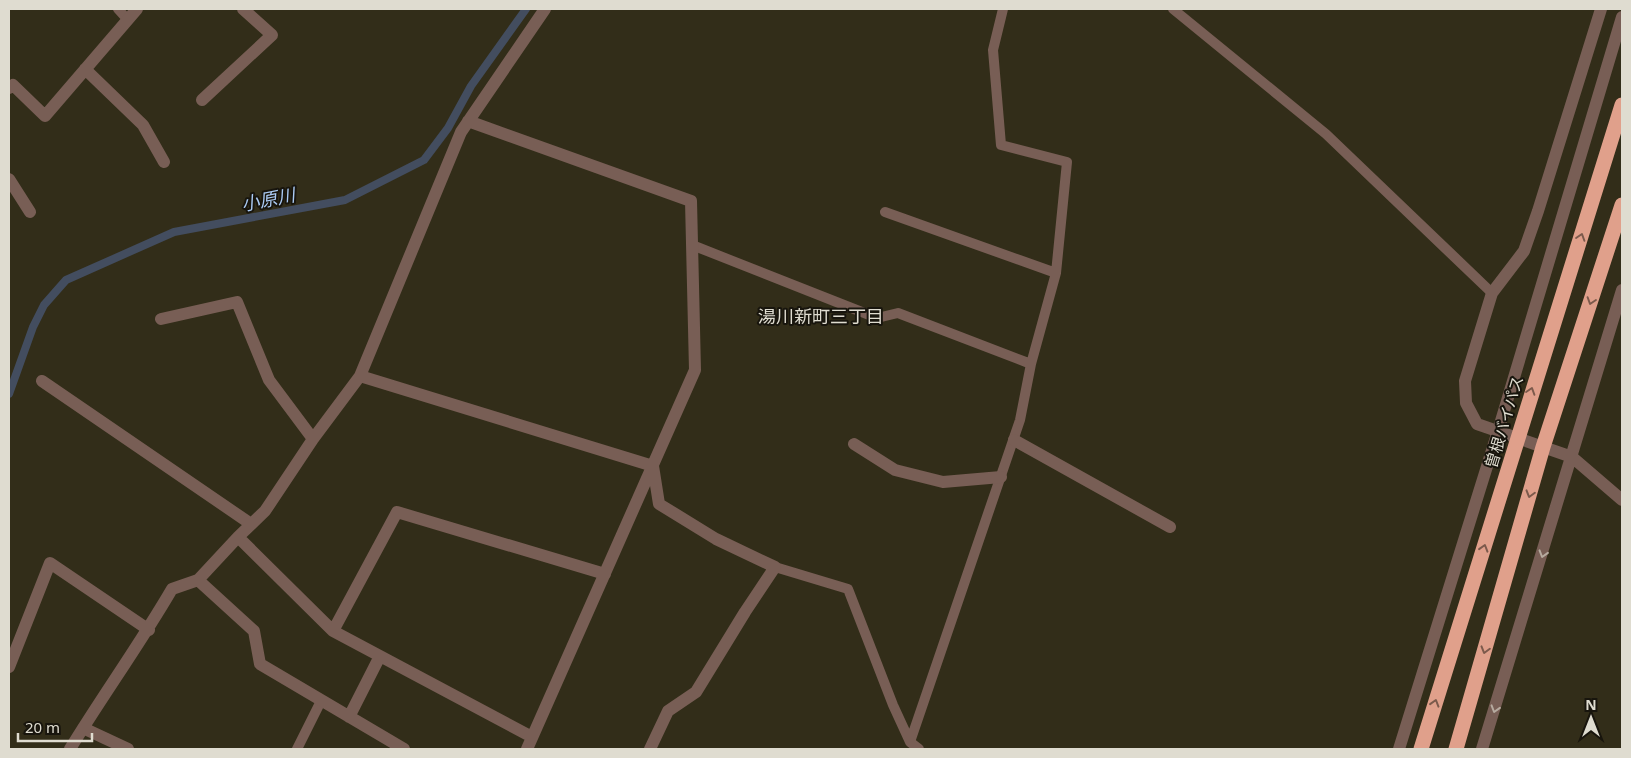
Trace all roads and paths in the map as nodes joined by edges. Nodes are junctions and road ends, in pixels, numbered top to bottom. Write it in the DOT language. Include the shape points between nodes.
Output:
graph roads {
  1 [pos="118,9"];
  2 [pos="137,9"];
  3 [pos="243,9"];
  4 [pos="545,9"];
  5 [pos="1003,9"];
  6 [pos="1173,9"];
  7 [pos="1601,9"];
  8 [pos="1622,17"];
  9 [pos="128,20"];
  10 [pos="85,69"];
  11 [pos="9,88"];
  12 [pos="202,100"];
  13 [pos="1622,105"];
  14 [pos="468,121"];
  15 [pos="164,162"];
  16 [pos="9,179"];
  17 [pos="1622,205"];
  18 [pos="30,212"];
  19 [pos="885,212"];
  20 [pos="692,245"];
  21 [pos="1056,273"];
  22 [pos="1622,290"];
  23 [pos="1492,293"];
  24 [pos="161,319"];
  25 [pos="1030,364"];
  26 [pos="360,376"];
  27 [pos="42,380"];
  28 [pos="1498,431"];
  29 [pos="1518,438"];
  30 [pos="313,439"];
  31 [pos="1014,440"];
  32 [pos="854,444"];
  33 [pos="1544,447"];
  34 [pos="1572,457"];
  35 [pos="653,466"];
  36 [pos="1001,477"];
  37 [pos="1622,500"];
  38 [pos="251,524"];
  39 [pos="1170,528"];
  40 [pos="238,537"];
  41 [pos="775,567"];
  42 [pos="605,574"];
  43 [pos="198,580"];
  44 [pos="149,630"];
  45 [pos="333,631"];
  46 [pos="380,656"];
  47 [pos="9,667"];
  48 [pos="321,700"];
  49 [pos="349,717"];
  50 [pos="83,728"];
  51 [pos="532,737"];
  52 [pos="910,742"];
  53 [pos="70,749"];
  54 [pos="128,749"];
  55 [pos="297,749"];
  56 [pos="404,749"];
  57 [pos="527,749"];
  58 [pos="650,749"];
  59 [pos="919,749"];
  60 [pos="1399,749"];
  61 [pos="1421,749"];
  62 [pos="1456,749"];
  63 [pos="1482,749"];
  1 -- 9 [label="lane"];
  2 -- 9 [label="street"];
  3 -- 12 [label="street" via="272,35"];
  4 -- 14 [label="street"];
  5 -- 21 [label="lane" via="993,50 1001,145 1067,162"];
  6 -- 23 [label="lane" via="1326,134"];
  7 -- 23 [label="street" via="1524,251"];
  8 -- 28 [label="street"];
  9 -- 10 [label="street"];
  10 -- 11 [label="street" via="45,116 13,85"];
  10 -- 15 [label="street" via="143,125"];
  29 -- 13 [label="highway, 曽根バイパス, one-way"];
  14 -- 20 [label="street" via="691,201"];
  14 -- 26 [label="street"];
  16 -- 18 [label="street"];
  17 -- 33 [label="highway, one-way"];
  19 -- 21 [label="lane"];
  20 -- 25 [label="lane" via="877,318 898,312"];
  20 -- 35 [label="street" via="695,370"];
  21 -- 25 [label="lane"];
  22 -- 34 [label="street"];
  23 -- 28 [label="street" via="1465,380 1466,403 1477,424"];
  24 -- 30 [label="street" via="237,302 269,380"];
  25 -- 31 [label="lane"];
  26 -- 30 [label="street"];
  26 -- 35 [label="street"];
  27 -- 38 [label="street"];
  28 -- 29 [label="street"];
  28 -- 60 [label="street"];
  29 -- 33 [label="street"];
  61 -- 29 [label="highway, 曽根バイパス, one-way"];
  30 -- 38 [label="street" via="265,511"];
  31 -- 36 [label="lane"];
  31 -- 39 [label="street"];
  32 -- 36 [label="street" via="895,470 943,482"];
  33 -- 34 [label="street"];
  33 -- 62 [label="highway, one-way"];
  34 -- 37 [label="street"];
  34 -- 63 [label="street, one-way"];
  35 -- 41 [label="street" via="659,504 716,539"];
  35 -- 42 [label="street"];
  36 -- 52 [label="lane"];
  38 -- 40 [label="street"];
  40 -- 43 [label="street"];
  40 -- 45 [label="street"];
  41 -- 52 [label="lane" via="848,589"];
  41 -- 58 [label="street" via="696,692 668,711"];
  42 -- 45 [label="street" via="397,512"];
  42 -- 51 [label="street"];
  43 -- 44 [label="street" via="172,589"];
  43 -- 48 [label="street" via="254,631 260,664"];
  44 -- 47 [label="street" via="50,563"];
  44 -- 50 [label="street"];
  45 -- 46 [label="street"];
  46 -- 49 [label="street"];
  46 -- 51 [label="street"];
  48 -- 49 [label="street"];
  48 -- 55 [label="lane"];
  49 -- 56 [label="street"];
  50 -- 53 [label="street"];
  50 -- 54 [label="street"];
  51 -- 57 [label="street"];
  52 -- 59 [label="lane"];
}
